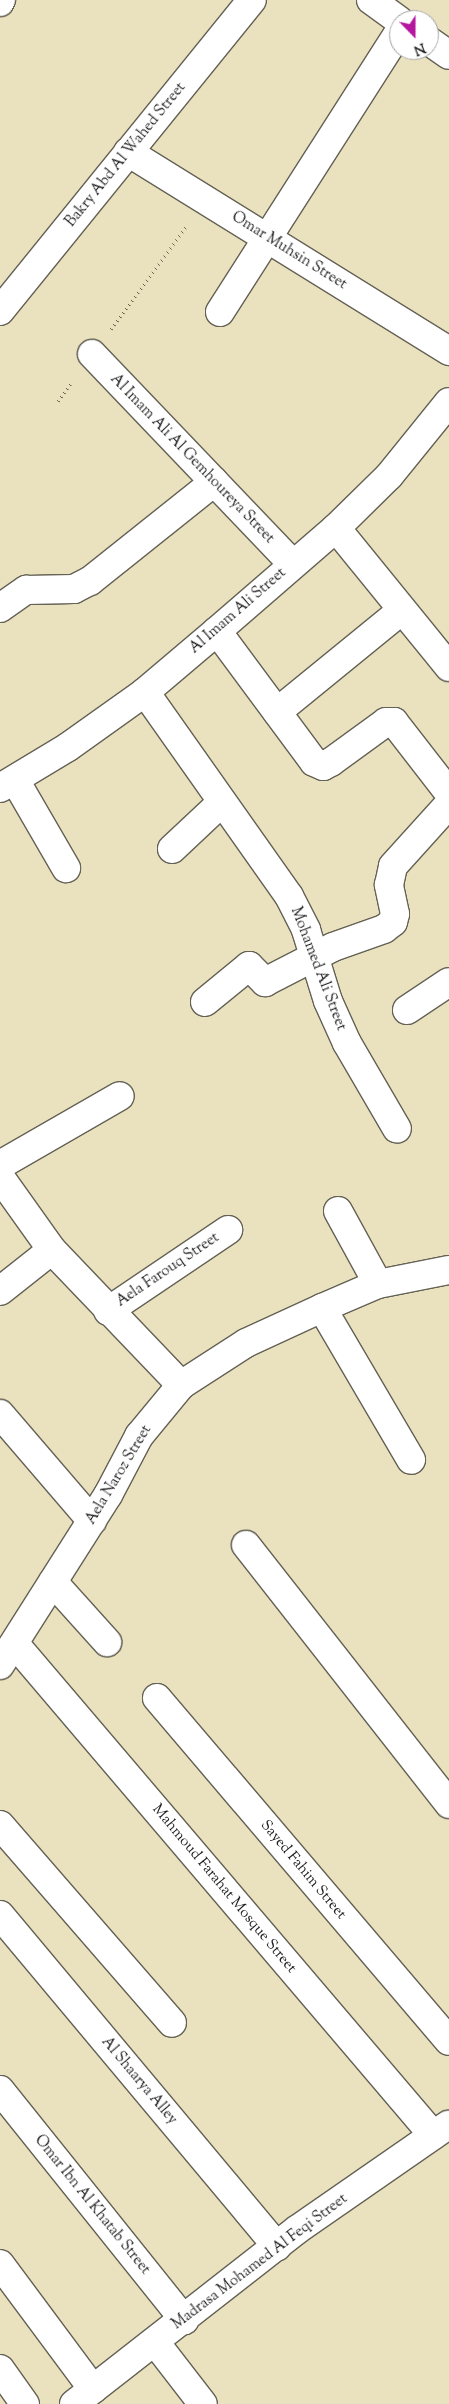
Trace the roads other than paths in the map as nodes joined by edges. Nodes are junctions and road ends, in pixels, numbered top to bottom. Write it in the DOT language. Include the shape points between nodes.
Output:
graph roads {
  1 [pos="252,0"];
  2 [pos="371,0"];
  3 [pos="389,13"];
  4 [pos="389,47"];
  5 [pos="128,152"];
  6 [pos="265,237"];
  7 [pos="0,311"];
  8 [pos="220,312"];
  9 [pos="449,351"];
  10 [pos="92,354"];
  11 [pos="449,402"];
  12 [pos="214,482"];
  13 [pos="336,528"];
  14 [pos="292,564"];
  15 [pos="0,608"];
  16 [pos="402,610"];
  17 [pos="217,631"];
  18 [pos="449,668"];
  19 [pos="145,692"];
  20 [pos="276,712"];
  21 [pos="8,784"];
  22 [pos="449,793"];
  23 [pos="221,803"];
  24 [pos="449,804"];
  25 [pos="172,848"];
  26 [pos="66,868"];
  27 [pos="314,955"];
  28 [pos="449,982"];
  29 [pos="204,1002"];
  30 [pos="407,1010"];
  31 [pos="120,1096"];
  32 [pos="397,1129"];
  33 [pos="0,1165"];
  34 [pos="0,1177"];
  35 [pos="338,1211"];
  36 [pos="228,1230"];
  37 [pos="52,1250"];
  38 [pos="449,1270"];
  39 [pos="378,1284"];
  40 [pos="0,1291"];
  41 [pos="322,1308"];
  42 [pos="108,1311"];
  43 [pos="180,1385"];
  44 [pos="0,1414"];
  45 [pos="411,1460"];
  46 [pos="92,1521"];
  47 [pos="246,1545"];
  48 [pos="53,1582"];
  49 [pos="107,1642"];
  50 [pos="8,1654"];
  51 [pos="158,1698"];
  52 [pos="449,1804"];
  53 [pos="0,1825"];
  54 [pos="0,1915"];
  55 [pos="172,2023"];
  56 [pos="449,2042"];
  57 [pos="0,2090"];
  58 [pos="441,2130"];
  59 [pos="277,2246"];
  60 [pos="0,2264"];
  61 [pos="184,2320"];
  62 [pos="155,2342"];
  63 [pos="0,2370"];
  64 [pos="83,2397"];
  65 [pos="25,2404"];
  66 [pos="203,2404"];
  1 -- 5 [label="street, Bakry Abd Al Wahed Street"];
  2 -- 3 [label="street"];
  4 -- 6 [label="street"];
  5 -- 6 [label="street, Omar Muhsin Street"];
  5 -- 7 [label="street, Bakry Abd Al Wahed Street"];
  6 -- 8 [label="street"];
  6 -- 9 [label="street, Omar Muhsin Street"];
  10 -- 12 [label="street, Al Imam Ali Al Gemhoureya Street"];
  11 -- 13 [label="street, Al Imam Ali Street" via="390,476"];
  12 -- 14 [label="street, Al Imam Ali Al Gemhoureya Street"];
  12 -- 15 [label="street" via="90,581 74,588 26,590"];
  13 -- 14 [label="street, Al Imam Ali Street"];
  13 -- 16 [label="street"];
  14 -- 17 [label="street, Al Imam Ali Street"];
  16 -- 18 [label="street"];
  16 -- 20 [label="street"];
  17 -- 19 [label="street, Al Imam Ali Street"];
  17 -- 20 [label="street"];
  19 -- 21 [label="street, Al Imam Ali Street"];
  19 -- 23 [label="street, Mohamed Ali Street"];
  20 -- 22 [label="street" via="314,762 323,766 386,722 394,722"];
  21 -- 26 [label="street"];
  23 -- 25 [label="street"];
  23 -- 27 [label="street, Mohamed Ali Street" via="289,896"];
  24 -- 27 [label="street" via="389,874 395,914 393,922 384,929"];
  27 -- 29 [label="street" via="265,982 251,967 246,967"];
  27 -- 32 [label="street, Mohamed Ali Street" via="328,1002 347,1043"];
  28 -- 30 [label="street"];
  31 -- 33 [label="street"];
  34 -- 37 [label="street"];
  35 -- 39 [label="street"];
  36 -- 42 [label="street, Aela Farouq Street"];
  37 -- 40 [label="street"];
  37 -- 42 [label="street"];
  38 -- 39 [label="street, Aela Naroz Street"];
  39 -- 41 [label="street, Aela Naroz Street"];
  41 -- 43 [label="street, Aela Naroz Street" via="246,1343"];
  41 -- 45 [label="street"];
  42 -- 43 [label="street"];
  43 -- 46 [label="street, Aela Naroz Street" via="139,1436"];
  44 -- 46 [label="street"];
  46 -- 48 [label="street, Aela Naroz Street"];
  47 -- 52 [label="street"];
  48 -- 49 [label="street"];
  48 -- 50 [label="street, Aela Naroz Street"];
  50 -- 58 [label="street, Mahmoud Farahat Mosque Street"];
  51 -- 56 [label="street, Sayed Fahim Street"];
  53 -- 55 [label="street"];
  54 -- 59 [label="street, Al Shaarya Alley"];
  57 -- 61 [label="street, Omar Ibn Al Khatab Street"];
  58 -- 59 [label="street, Madrasa Mohamed Al Feqi Street"];
  59 -- 61 [label="street, Madrasa Mohamed Al Feqi Street"];
  60 -- 64 [label="street"];
  61 -- 62 [label="street, Madrasa Mohamed Al Feqi Street"];
  62 -- 64 [label="street, Madrasa Mohamed Al Feqi Street"];
  62 -- 66 [label="street"];
  63 -- 65 [label="street"];
}
